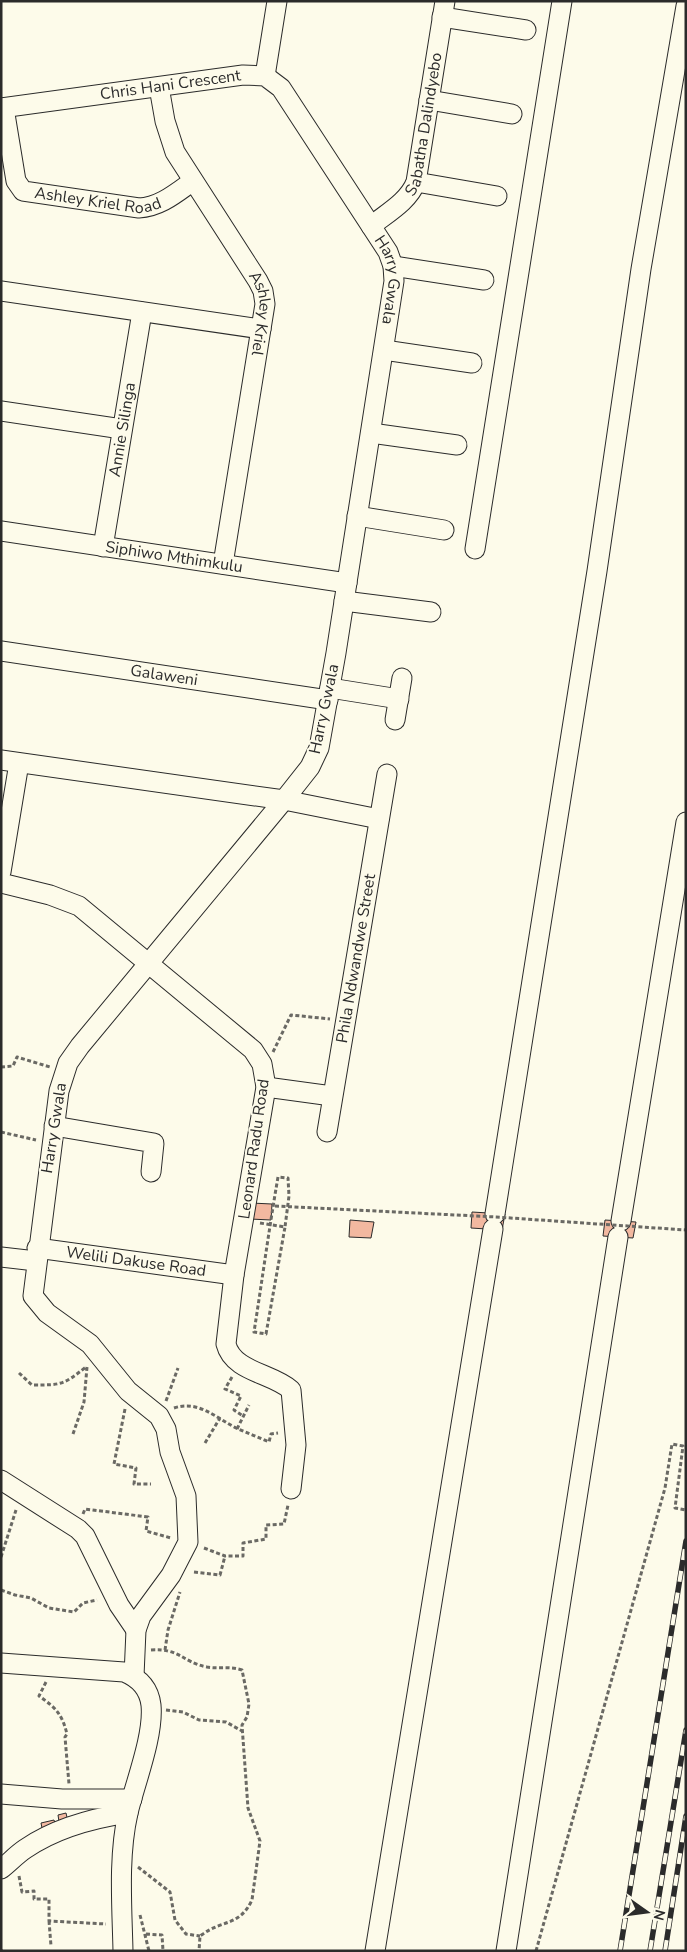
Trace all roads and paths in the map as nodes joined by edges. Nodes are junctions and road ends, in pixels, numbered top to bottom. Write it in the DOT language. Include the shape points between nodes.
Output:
graph roads {
  1 [pos="278,1"];
  2 [pos="562,1"];
  3 [pos="686,6"];
  4 [pos="444,9"];
  5 [pos="526,30"];
  6 [pos="265,76"];
  7 [pos="159,86"];
  8 [pos="429,100"];
  9 [pos="2,108"];
  10 [pos="512,114"];
  11 [pos="193,181"];
  12 [pos="416,182"];
  13 [pos="497,196"];
  14 [pos="371,226"];
  15 [pos="393,266"];
  16 [pos="484,280"];
  17 [pos="1,291"];
  18 [pos="142,312"];
  19 [pos="261,328"];
  20 [pos="384,350"];
  21 [pos="472,363"];
  22 [pos="1,411"];
  23 [pos="122,429"];
  24 [pos="371,433"];
  25 [pos="457,445"];
  26 [pos="357,516"];
  27 [pos="444,530"];
  28 [pos="1,531"];
  29 [pos="103,547"];
  30 [pos="476,549"];
  31 [pos="223,564"];
  32 [pos="346,592"];
  33 [pos="431,612"];
  34 [pos="1,651"];
  35 [pos="402,678"];
  36 [pos="329,694"];
  37 [pos="399,699"];
  38 [pos="395,720"];
  39 [pos="10,761"];
  40 [pos="387,774"];
  41 [pos="284,800"];
  42 [pos="379,818"];
  43 [pos="686,822"];
  44 [pos="1,872"];
  45 [pos="1,883"];
  46 [pos="149,964"];
  47 [pos="345,1021"];
  48 [pos="253,1050"];
  49 [pos="1,1067"];
  50 [pos="62,1076"];
  51 [pos="266,1087"];
  52 [pos="332,1096"];
  53 [pos="1,1132"];
  54 [pos="327,1132"];
  55 [pos="52,1134"];
  56 [pos="151,1172"];
  57 [pos="275,1206"];
  58 [pos="253,1222"];
  59 [pos="285,1227"];
  60 [pos="686,1230"];
  61 [pos="36,1254"];
  62 [pos="1,1257"];
  63 [pos="234,1275"];
  64 [pos="92,1360"];
  65 [pos="239,1363"];
  66 [pos="178,1368"];
  67 [pos="19,1373"];
  68 [pos="128,1391"];
  69 [pos="249,1405"];
  70 [pos="159,1416"];
  71 [pos="243,1416"];
  72 [pos="220,1418"];
  73 [pos="294,1420"];
  74 [pos="237,1429"];
  75 [pos="73,1434"];
  76 [pos="205,1443"];
  77 [pos="1,1480"];
  78 [pos="151,1484"];
  79 [pos="291,1489"];
  80 [pos="24,1494"];
  81 [pos="686,1510"];
  82 [pos="78,1529"];
  83 [pos="188,1542"];
  84 [pos="225,1556"];
  85 [pos="1,1557"];
  86 [pos="171,1575"];
  87 [pos="192,1575"];
  88 [pos="1,1590"];
  89 [pos="114,1597"];
  90 [pos="136,1630"];
  91 [pos="165,1650"];
  92 [pos="1,1663"];
  93 [pos="50,1666"];
  94 [pos="135,1668"];
  95 [pos="151,1706"];
  96 [pos="242,1731"];
  97 [pos="1,1794"];
  98 [pos="70,1799"];
  99 [pos="130,1806"];
  100 [pos="123,1856"];
  101 [pos="7,1864"];
  102 [pos="137,1905"];
  103 [pos="49,1921"];
  104 [pos="122,1924"];
  105 [pos="146,1934"];
  106 [pos="200,1936"];
  107 [pos="51,1946"];
  108 [pos="123,1951"];
  109 [pos="149,1951"];
  110 [pos="163,1951"];
  111 [pos="199,1951"];
  112 [pos="375,1951"];
  113 [pos="506,1951"];
  114 [pos="536,1951"];
  1 -- 6 [label="street, Chris Hani Crescent"];
  2 -- 30 [label="street"];
  3 -- 112 [label="street" via="641,269 494,1221"];
  4 -- 5 [label="street"];
  4 -- 8 [label="street, Sabatha Dalindyebo"];
  6 -- 7 [label="street, Chris Hani Crescent" via="243,75"];
  6 -- 14 [label="street, Harry Gwala" via="281,88"];
  7 -- 9 [label="street, Chris Hani Crescent"];
  7 -- 11 [label="street, Ashley Kriel" via="171,141"];
  8 -- 10 [label="street"];
  8 -- 12 [label="street, Sabatha Dalindyebo"];
  9 -- 11 [label="street, Ashley Kriel Road" via="16,181 23,191 149,208"];
  11 -- 19 [label="street, Ashley Kriel" via="262,291 265,304"];
  12 -- 13 [label="street"];
  12 -- 14 [label="street, Sabatha Dalindyebo" via="406,199"];
  14 -- 15 [label="street, Harry Gwala"];
  15 -- 16 [label="street"];
  15 -- 20 [label="street, Harry Gwala" via="394,294"];
  17 -- 18 [label="street"];
  18 -- 19 [label="street"];
  18 -- 23 [label="street, Annie Silinga"];
  19 -- 31 [label="street, Ashley Kriel"];
  20 -- 21 [label="street"];
  20 -- 24 [label="street, Harry Gwala"];
  22 -- 23 [label="street"];
  23 -- 29 [label="street, Annie Silinga"];
  24 -- 25 [label="street"];
  24 -- 26 [label="street, Harry Gwala"];
  26 -- 27 [label="street"];
  26 -- 32 [label="street, Harry Gwala"];
  28 -- 29 [label="street, Siphiwo Mthimkulu"];
  29 -- 31 [label="street, Siphiwo Mthimkulu"];
  31 -- 32 [label="street, Siphiwo Mthimkulu"];
  32 -- 33 [label="street, Siphiwo Mthimkulu"];
  32 -- 36 [label="street, Harry Gwala"];
  34 -- 36 [label="street, Galaweni"];
  35 -- 37 [label="street"];
  36 -- 37 [label="street, Galaweni"];
  36 -- 41 [label="street, Harry Gwala" via="315,758"];
  37 -- 38 [label="street"];
  39 -- 41 [label="street"];
  39 -- 44 [label="street"];
  40 -- 42 [label="street, Phila Ndwandwe Street"];
  41 -- 42 [label="street"];
  41 -- 46 [label="street, Harry Gwala"];
  42 -- 47 [label="street, Phila Ndwandwe Street"];
  43 -- 113 [label="street"];
  45 -- 46 [label="street, Leonard Radu Road" via="79,906"];
  46 -- 48 [label="street, Leonard Radu Road"];
  46 -- 50 [label="street, Harry Gwala" via="80,1046"];
  47 -- 48 [label="path" via="291,1015 274,1052"];
  47 -- 52 [label="street, Phila Ndwandwe Street"];
  48 -- 51 [label="street, Leonard Radu Road" via="262,1064"];
  49 -- 50 [label="path" via="13,1066 18,1057 46,1065"];
  50 -- 55 [label="street, Harry Gwala"];
  51 -- 52 [label="street"];
  51 -- 63 [label="street, Leonard Radu Road"];
  52 -- 54 [label="street, Phila Ndwandwe Street"];
  53 -- 55 [label="path"];
  55 -- 56 [label="street" via="154,1143"];
  55 -- 61 [label="street, Harry Gwala"];
  57 -- 59 [label="path" via="278,1178 288,1178 290,1196"];
  57 -- 59 [label="path" via="254,1332 266,1334"];
  57 -- 60 [label="path, bridge"];
  58 -- 59 [label="path"];
  61 -- 62 [label="street, Welili Dakuse Road"];
  61 -- 63 [label="street, Welili Dakuse Road"];
  61 -- 64 [label="street, Harry Gwala" via="32,1296"];
  63 -- 65 [label="street, Leonard Radu Road" via="226,1344 228,1353"];
  64 -- 67 [label="path" via="70,1381 60,1385 32,1385"];
  64 -- 68 [label="street"];
  64 -- 75 [label="path" via="84,1402"];
  65 -- 71 [label="path" via="225,1389 241,1396 234,1410"];
  65 -- 73 [label="street, Leonard Radu Road" via="291,1390"];
  66 -- 70 [label="path"];
  68 -- 70 [label="street"];
  68 -- 78 [label="path" via="114,1464 136,1468 134,1484"];
  69 -- 71 [label="path"];
  70 -- 72 [label="path" via="183,1405 200,1407"];
  70 -- 83 [label="street" via="186,1496"];
  71 -- 74 [label="path"];
  72 -- 74 [label="path"];
  72 -- 76 [label="path"];
  73 -- 74 [label="path" via="281,1420 278,1434 271,1434 269,1442"];
  73 -- 79 [label="street, Leonard Radu Road"];
  77 -- 80 [label="street"];
  79 -- 84 [label="path" via="284,1524 266,1525 266,1540 243,1543 243,1556"];
  80 -- 82 [label="street"];
  80 -- 85 [label="path"];
  81 -- 114 [label="path" via="675,1508 683,1446 672,1444 665,1488"];
  82 -- 83 [label="path" via="85,1509 148,1517 146,1531"];
  82 -- 89 [label="street" via="90,1544"];
  83 -- 84 [label="path" via="192,1548 204,1548"];
  83 -- 86 [label="street"];
  84 -- 87 [label="path" via="220,1575 194,1571"];
  86 -- 90 [label="street" via="146,1607"];
  86 -- 91 [label="path" via="180,1588"];
  88 -- 89 [label="path" via="31,1598 49,1608 74,1612 83,1603"];
  89 -- 90 [label="street"];
  90 -- 94 [label="street"];
  91 -- 94 [label="path" via="148,1651"];
  91 -- 96 [label="path" via="207,1667 242,1670 249,1704"];
  92 -- 93 [label="street"];
  93 -- 94 [label="street" via="112,1670"];
  93 -- 98 [label="path" via="39,1696 57,1709 68,1734 65,1736"];
  94 -- 95 [label="street"];
  95 -- 96 [label="path" via="183,1712 199,1720 226,1722"];
  95 -- 99 [label="street" via="148,1733"];
  96 -- 106 [label="path" via="248,1808 260,1841 252,1900 236,1920"];
  97 -- 98 [label="street"];
  98 -- 99 [label="street"];
  99 -- 100 [label="street"];
  99 -- 101 [label="street" via="60,1832 25,1849"];
  100 -- 104 [label="street"];
  100 -- 106 [label="path" via="170,1892 175,1920 186,1934"];
  101 -- 103 [label="path" via="22,1892 34,1891 34,1899 49,1899"];
  102 -- 105 [label="path"];
  103 -- 104 [label="path"];
  103 -- 107 [label="path"];
  104 -- 108 [label="street"];
  105 -- 109 [label="path"];
  105 -- 110 [label="path" via="162,1936"];
  106 -- 111 [label="path"];
}
